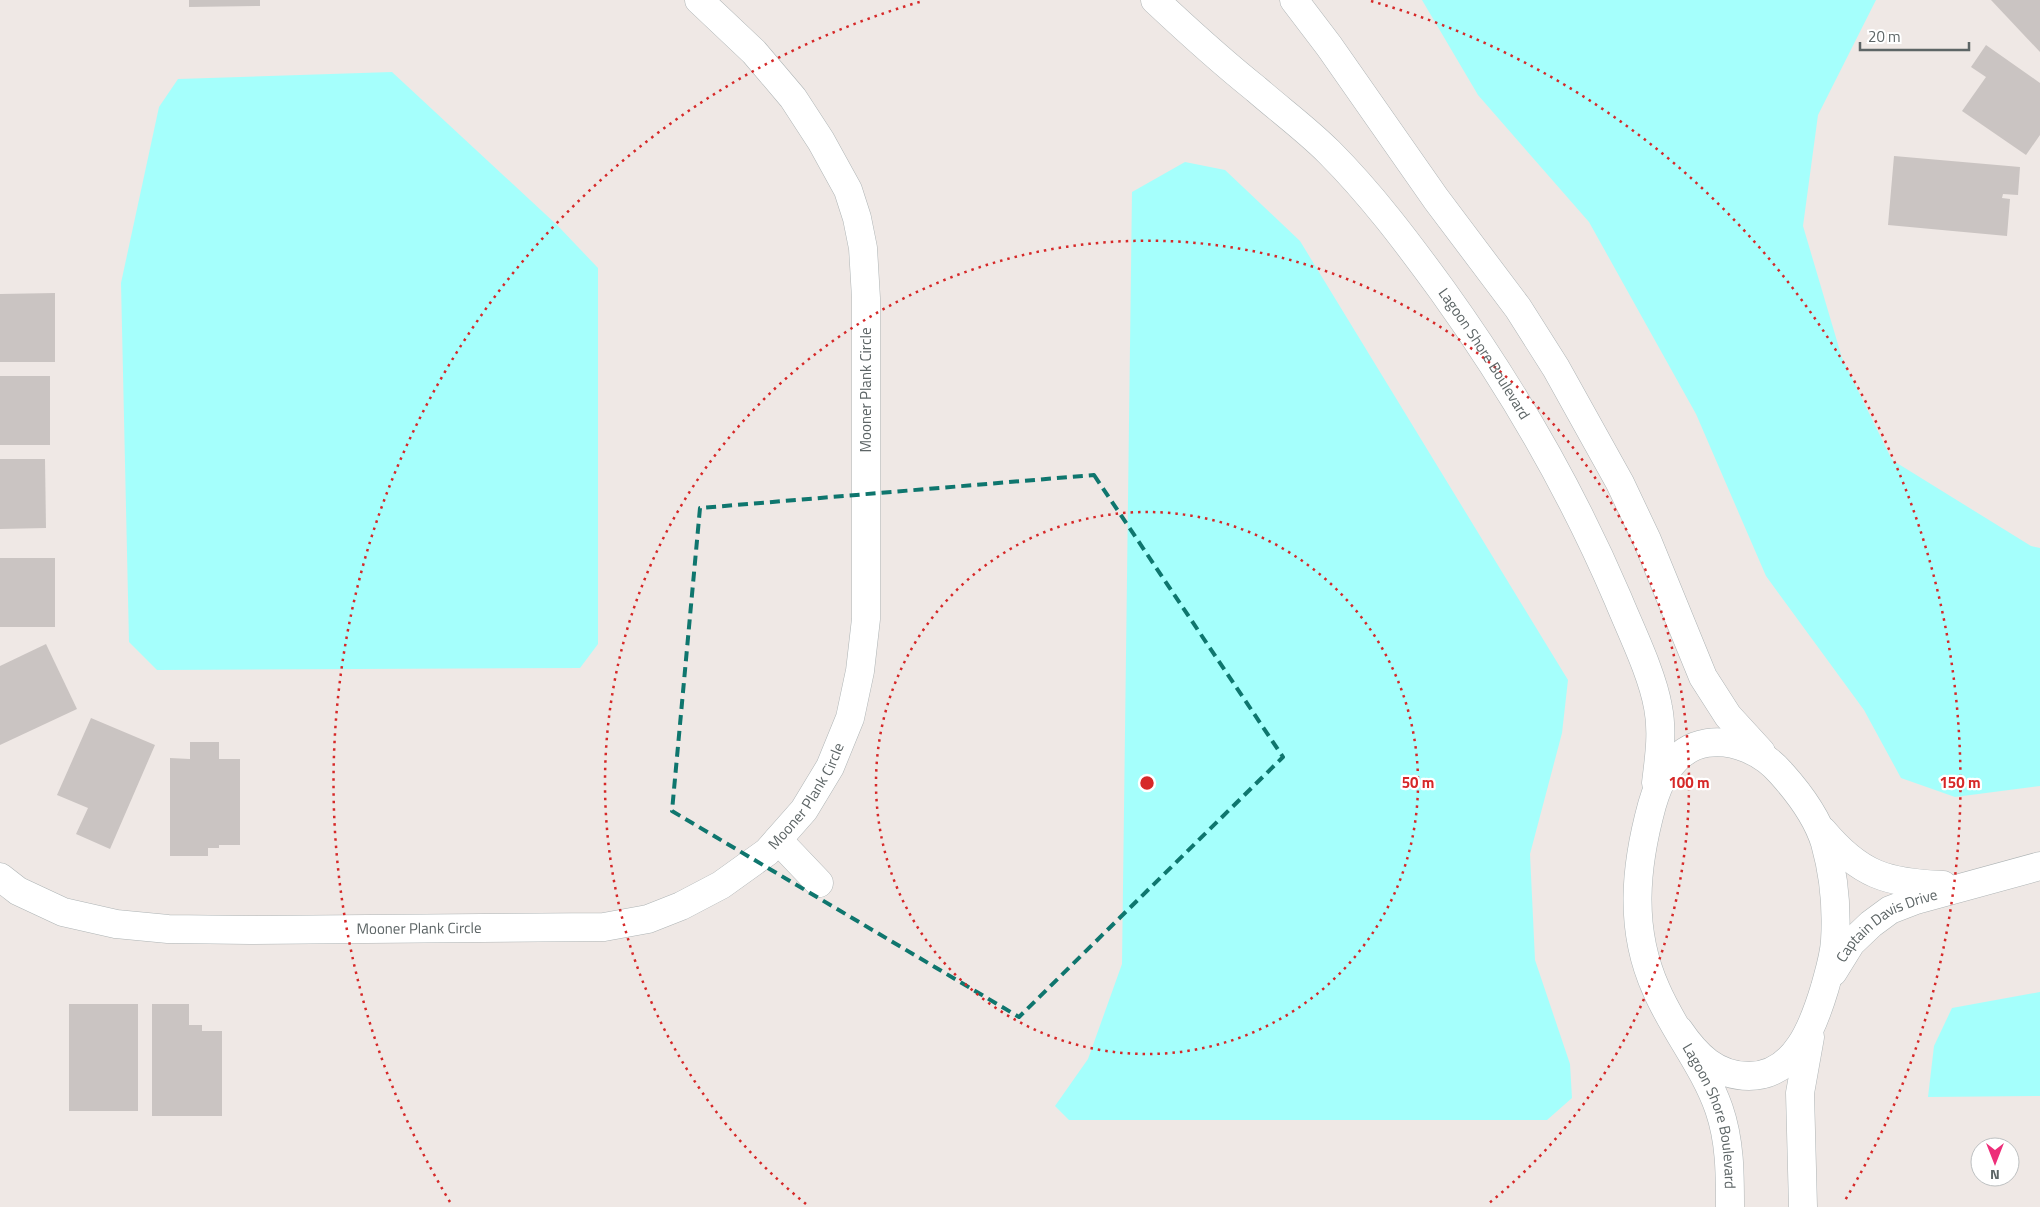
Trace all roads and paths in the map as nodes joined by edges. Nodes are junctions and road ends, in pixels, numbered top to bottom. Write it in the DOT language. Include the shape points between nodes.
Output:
graph roads {
  1 [pos="699,0"];
  2 [pos="1155,0"];
  3 [pos="1294,0"];
  4 [pos="1776,768"];
  5 [pos="1654,799"];
  6 [pos="1815,821"];
  7 [pos="778,840"];
  8 [pos="2040,866"];
  9 [pos="0,877"];
  10 [pos="819,883"];
  11 [pos="1969,885"];
  12 [pos="1824,991"];
  13 [pos="1816,1017"];
  14 [pos="1679,1030"];
  15 [pos="1730,1207"];
  16 [pos="1803,1207"];
  1 -- 7 [label="street, Mooner Plank Circle" via="754,52 792,98 821,141 848,190 863,248 866,298 866,619 860,671 850,718 830,767 804,810"];
  2 -- 5 [label="street, Lagoon Shore Boulevard" via="1206,48 1329,152 1419,258 1508,387 1553,465 1603,564 1651,683 1660,724"];
  3 -- 4 [label="street" via="1518,308 1584,416 1620,483 1708,686 1739,729"];
  4 -- 5 [label="street" via="1758,753 1741,746 1720,741 1698,745 1679,755 1664,774"];
  4 -- 6 [label="street" via="1802,799"];
  5 -- 14 [label="street" via="1637,874 1636,904 1640,936 1650,972"];
  6 -- 11 [label="street, Captain Davis Drive" via="1843,853 1871,872 1906,883"];
  6 -- 12 [label="street" via="1824,841 1835,894 1835,943"];
  7 -- 9 [label="street, Mooner Plank Circle" via="767,852 721,885 681,906 648,919 604,927 168,929 116,924 63,912 18,891"];
  7 -- 10 [label="street"];
  8 -- 11 [label="street, Captain Davis Drive"];
  11 -- 12 [label="street, Captain Davis Drive" via="1903,904 1875,920 1843,953"];
  12 -- 13 [label="street"];
  13 -- 14 [label="street" via="1792,1057 1778,1068 1755,1076 1727,1073 1710,1065 1692,1049"];
  13 -- 16 [label="street" via="1800,1092"];
  14 -- 15 [label="street, Lagoon Shore Boulevard" via="1719,1109 1727,1138"];
}
